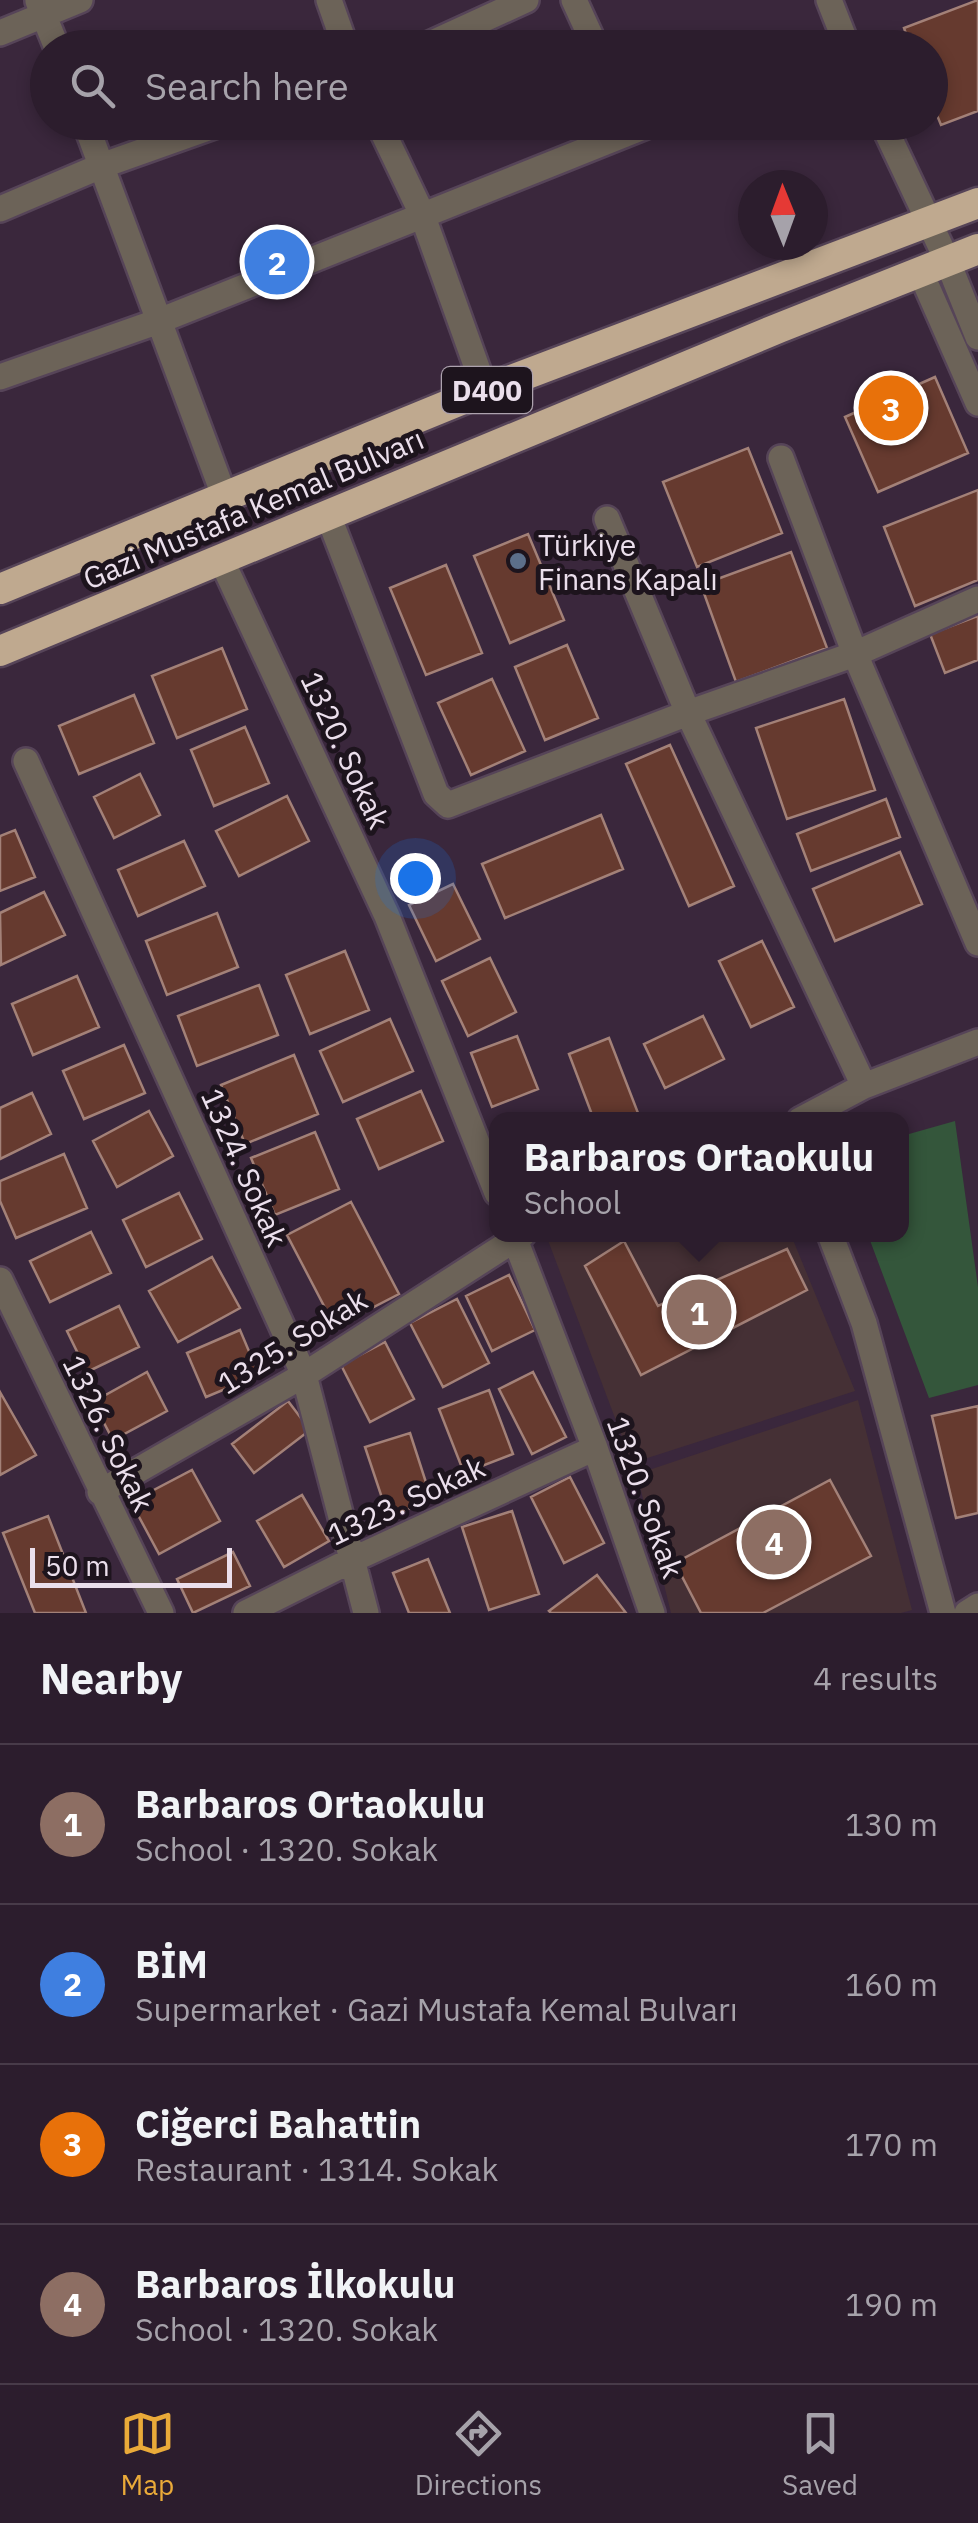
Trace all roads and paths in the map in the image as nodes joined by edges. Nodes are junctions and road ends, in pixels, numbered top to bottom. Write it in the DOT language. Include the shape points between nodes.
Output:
graph roads {
  1 [pos="80,0"];
  2 [pos="330,0"];
  3 [pos="526,0"];
  4 [pos="574,0"];
  5 [pos="829,0"];
  6 [pos="41,7"];
  7 [pos="340,30"];
  8 [pos="460,30"];
  9 [pos="588,30"];
  10 [pos="839,30"];
  11 [pos="0,33"];
  12 [pos="92,140"];
  13 [pos="174,140"];
  14 [pos="387,140"];
  15 [pos="604,140"];
  16 [pos="890,140"];
  17 [pos="101,166"];
  18 [pos="978,202"];
  19 [pos="0,209"];
  20 [pos="422,214"];
  21 [pos="928,222"];
  22 [pos="978,249"];
  23 [pos="933,266"];
  24 [pos="158,321"];
  25 [pos="978,338"];
  26 [pos="0,378"];
  27 [pos="485,390"];
  28 [pos="978,403"];
  29 [pos="782,458"];
  30 [pos="225,498"];
  31 [pos="328,515"];
  32 [pos="606,518"];
  33 [pos="221,560"];
  34 [pos="0,588"];
  35 [pos="978,600"];
  36 [pos="0,651"];
  37 [pos="855,654"];
  38 [pos="688,713"];
  39 [pos="26,761"];
  40 [pos="978,943"];
  41 [pos="978,1042"];
  42 [pos="864,1086"];
  43 [pos="815,1112"];
  44 [pos="489,1176"];
  45 [pos="507,1242"];
  46 [pos="518,1242"];
  47 [pos="833,1242"];
  48 [pos="0,1280"];
  49 [pos="304,1375"];
  50 [pos="595,1448"];
  51 [pos="100,1492"];
  52 [pos="352,1560"];
  53 [pos="978,1606"];
  54 [pos="161,1613"];
  55 [pos="246,1613"];
  56 [pos="366,1613"];
  57 [pos="652,1613"];
  58 [pos="943,1613"];
  59 [pos="966,1613"];
  1 -- 6 [label="street"];
  2 -- 7 [label="street"];
  3 -- 8 [label="street"];
  4 -- 9 [label="street"];
  5 -- 10 [label="street"];
  6 -- 11 [label="street"];
  12 -- 17 [label="street"];
  13 -- 17 [label="street"];
  14 -- 20 [label="street"];
  15 -- 20 [label="street"];
  16 -- 21 [label="street"];
  17 -- 19 [label="street"];
  17 -- 24 [label="street"];
  18 -- 21 [label="highway, Gazi Mustafa Kemal Bulvarı / D400"];
  20 -- 24 [label="street"];
  20 -- 27 [label="street"];
  21 -- 23 [label="street"];
  21 -- 27 [label="highway, Gazi Mustafa Kemal Bulvarı / D400"];
  22 -- 23 [label="highway, Gazi Mustafa Kemal Bulvarı / D400"];
  23 -- 25 [label="street"];
  23 -- 28 [label="street"];
  23 -- 31 [label="highway, Gazi Mustafa Kemal Bulvarı / D400"];
  24 -- 26 [label="street"];
  24 -- 30 [label="street"];
  27 -- 30 [label="highway, Gazi Mustafa Kemal Bulvarı / D400"];
  29 -- 37 [label="street"];
  30 -- 34 [label="highway, Gazi Mustafa Kemal Bulvarı / D400"];
  31 -- 33 [label="highway, Gazi Mustafa Kemal Bulvarı / D400"];
  31 -- 38 [label="street" via="436,794 448,805"];
  32 -- 38 [label="street"];
  33 -- 36 [label="highway, Gazi Mustafa Kemal Bulvarı / D400"];
  33 -- 44 [label="street, 1320. Sokak" via="388,916"];
  35 -- 37 [label="street"];
  37 -- 38 [label="street"];
  37 -- 40 [label="street"];
  38 -- 42 [label="street"];
  39 -- 49 [label="street, 1324. Sokak"];
  41 -- 42 [label="street"];
  42 -- 43 [label="street"];
  45 -- 49 [label="street, 1325. Sokak"];
  46 -- 50 [label="street, 1320. Sokak"];
  47 -- 58 [label="street" via="864,1323"];
  48 -- 51 [label="street, 1326. Sokak"];
  49 -- 51 [label="street, 1325. Sokak"];
  49 -- 52 [label="street, 1324. Sokak"];
  50 -- 52 [label="street, 1323. Sokak"];
  50 -- 57 [label="street, 1320. Sokak"];
  51 -- 54 [label="street, 1326. Sokak"];
  52 -- 55 [label="street, 1323. Sokak"];
  52 -- 56 [label="street, 1324. Sokak"];
  53 -- 59 [label="street"];
}
